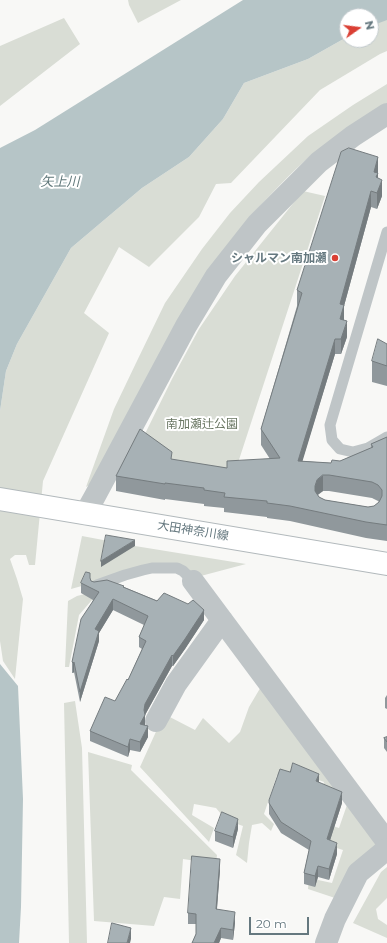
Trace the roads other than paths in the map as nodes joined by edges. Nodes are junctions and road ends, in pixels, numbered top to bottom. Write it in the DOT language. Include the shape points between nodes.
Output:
graph roads {
  1 [pos="387,114"];
  2 [pos="387,232"];
  3 [pos="387,437"];
  4 [pos="0,499"];
  5 [pos="76,512"];
  6 [pos="387,564"];
  7 [pos="193,581"];
  8 [pos="96,586"];
  9 [pos="222,620"];
  10 [pos="156,721"];
  11 [pos="387,842"];
  12 [pos="387,849"];
  13 [pos="326,943"];
  1 -- 5 [label="street" via="318,162 257,224 216,276 186,326 95,496"];
  2 -- 3 [label="lane" via="330,425 332,440 340,449 353,452 368,448"];
  4 -- 5 [label="main road, 大田神奈川線"];
  5 -- 6 [label="main road, 大田神奈川線"];
  7 -- 8 [label="lane" via="177,568 152,568 125,574"];
  7 -- 9 [label="street"];
  9 -- 10 [label="street" via="176,684"];
  9 -- 11 [label="street"];
  12 -- 13 [label="street" via="358,873"];
}
